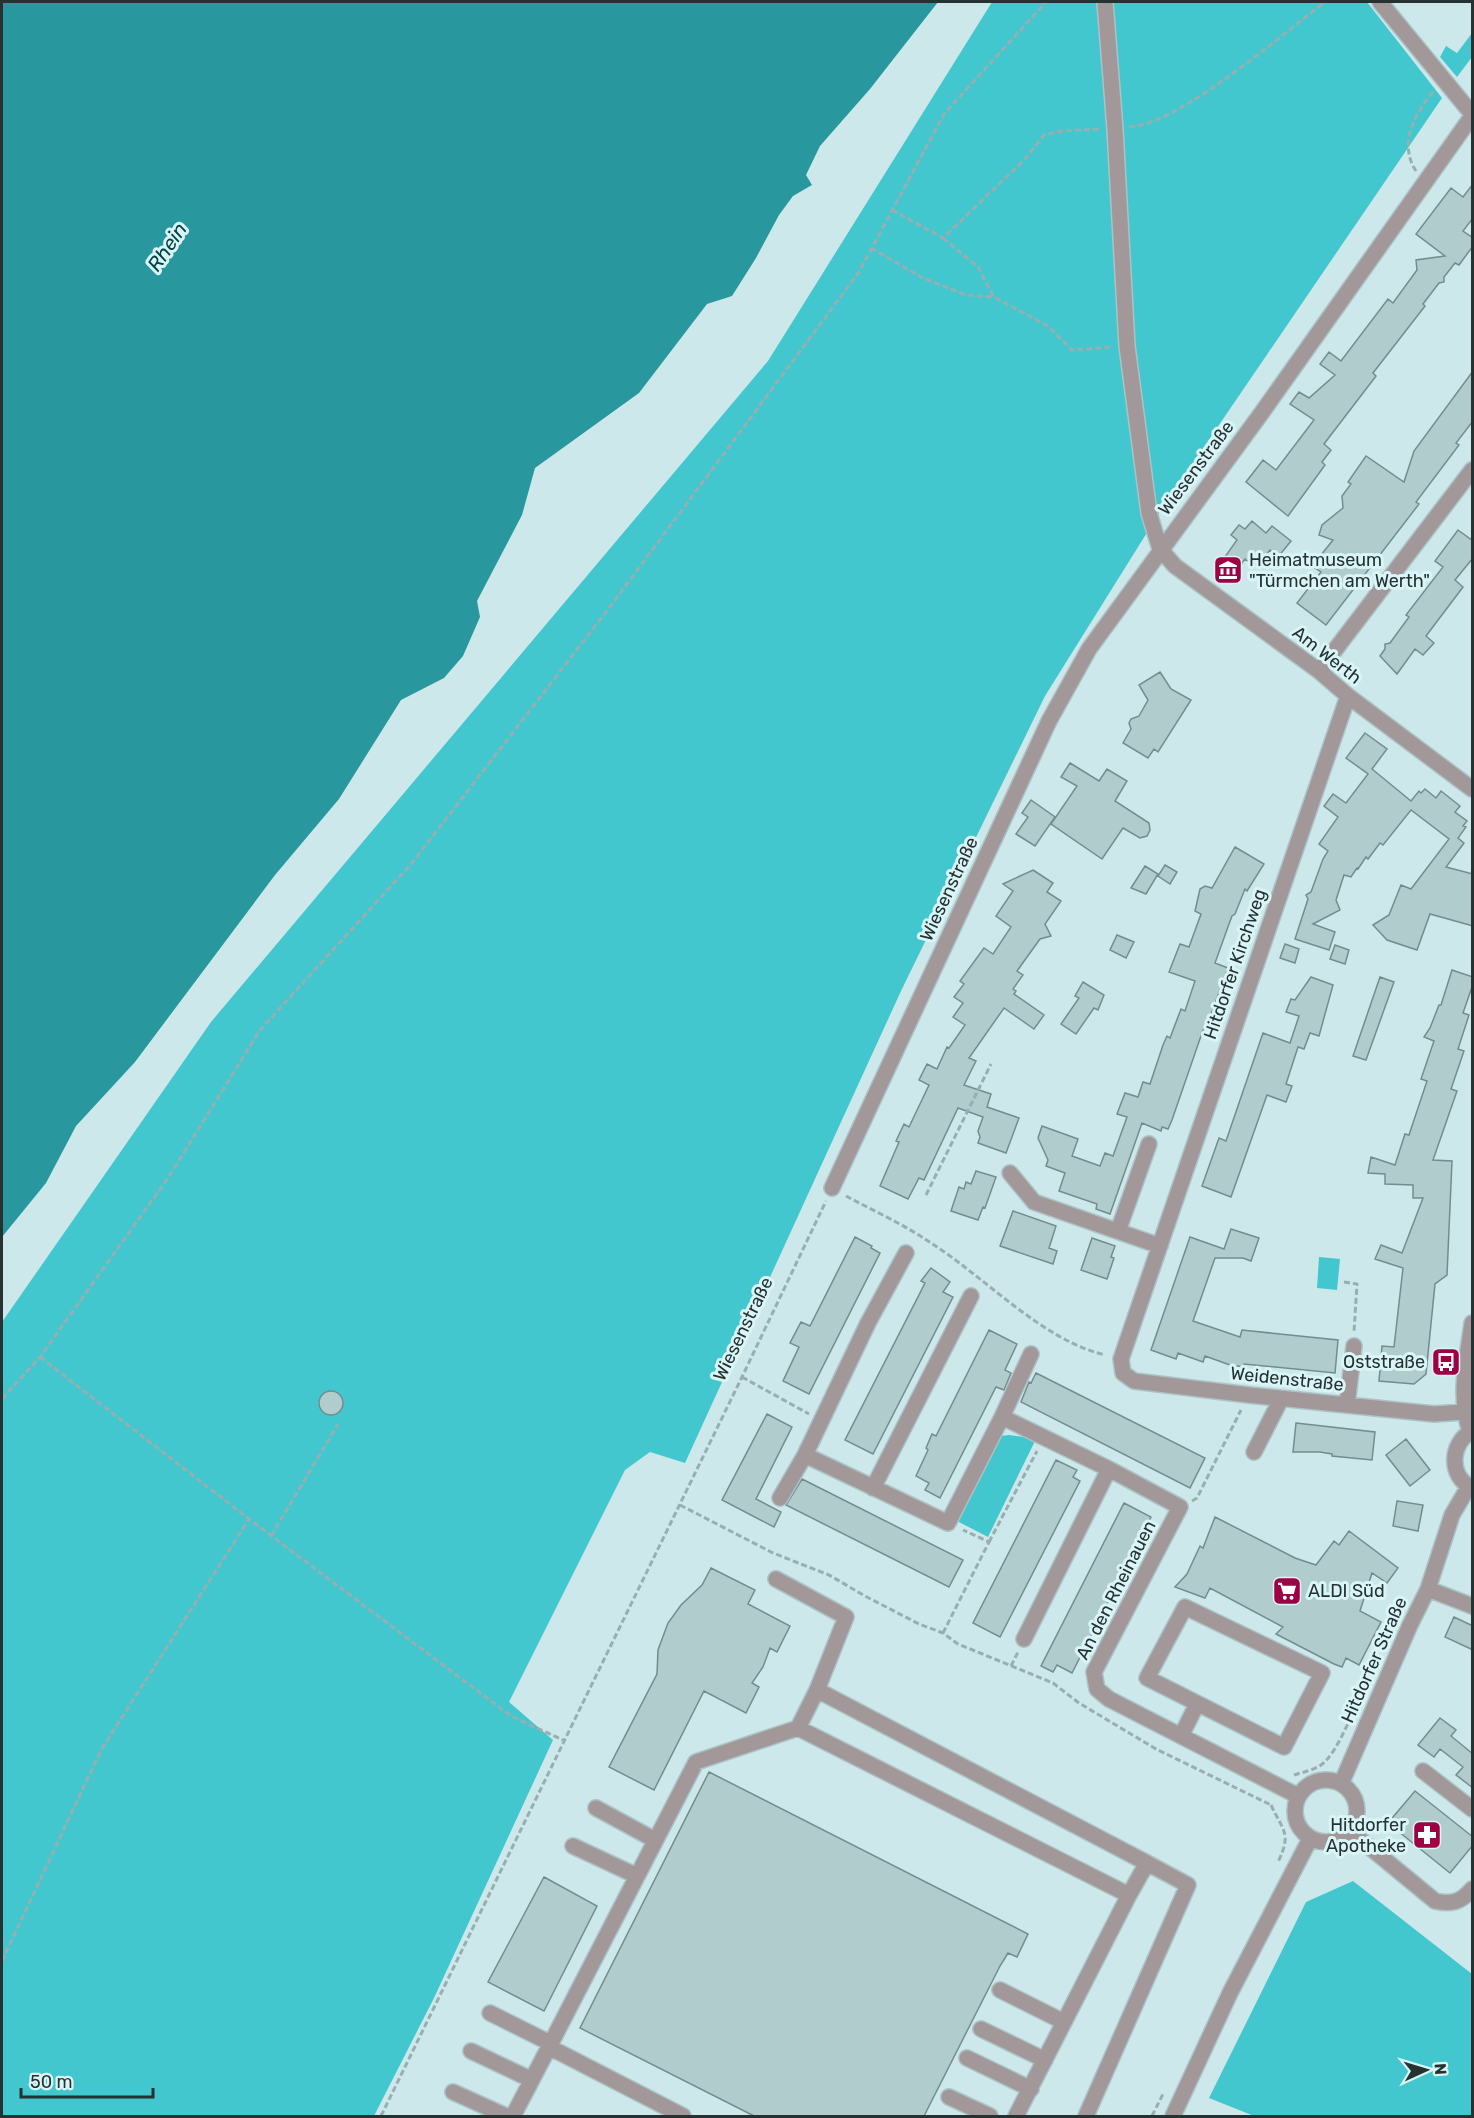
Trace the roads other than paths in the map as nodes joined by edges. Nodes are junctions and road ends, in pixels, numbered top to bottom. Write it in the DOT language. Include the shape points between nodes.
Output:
graph roads {
  1 [pos="1105,2"];
  2 [pos="1380,2"];
  3 [pos="1473,115"];
  4 [pos="1473,470"];
  5 [pos="1160,549"];
  6 [pos="1319,672"];
  7 [pos="1348,696"];
  8 [pos="1473,789"];
  9 [pos="1149,1144"];
  10 [pos="1010,1173"];
  11 [pos="832,1188"];
  12 [pos="1118,1231"];
  13 [pos="1160,1246"];
  14 [pos="906,1253"];
  15 [pos="971,1296"];
  16 [pos="1473,1323"];
  17 [pos="1354,1346"];
  18 [pos="1030,1354"];
  19 [pos="1121,1359"];
  20 [pos="1281,1399"];
  21 [pos="1347,1405"];
  22 [pos="1464,1412"];
  23 [pos="1002,1417"];
  24 [pos="1471,1431"];
  25 [pos="1254,1452"];
  26 [pos="805,1455"];
  27 [pos="1109,1469"];
  28 [pos="1471,1487"];
  29 [pos="873,1488"];
  30 [pos="780,1498"];
  31 [pos="776,1579"];
  32 [pos="1428,1589"];
  33 [pos="1473,1606"];
  34 [pos="1024,1639"];
  35 [pos="817,1690"];
  36 [pos="1197,1704"];
  37 [pos="798,1728"];
  38 [pos="1181,1736"];
  39 [pos="1423,1770"];
  40 [pos="1341,1784"];
  41 [pos="1298,1796"];
  42 [pos="596,1808"];
  43 [pos="1473,1809"];
  44 [pos="1350,1831"];
  45 [pos="1310,1839"];
  46 [pos="656,1840"];
  47 [pos="573,1846"];
  48 [pos="1148,1863"];
  49 [pos="637,1876"];
  50 [pos="1473,1889"];
  51 [pos="1129,1894"];
  52 [pos="1000,1990"];
  53 [pos="490,2013"];
  54 [pos="1064,2022"];
  55 [pos="981,2029"];
  56 [pos="550,2045"];
  57 [pos="471,2051"];
  58 [pos="967,2058"];
  59 [pos="1045,2060"];
  60 [pos="532,2080"];
  61 [pos="1030,2089"];
  62 [pos="453,2092"];
  63 [pos="949,2097"];
  64 [pos="507,2116"];
  65 [pos="513,2116"];
  66 [pos="683,2116"];
  67 [pos="990,2116"];
  68 [pos="1016,2116"];
  69 [pos="1086,2116"];
  70 [pos="1173,2116"];
  1 -- 5 [label="street" via="1127,346 1149,513"];
  2 -- 3 [label="street"];
  3 -- 5 [label="street, Wiesenstraße"];
  4 -- 6 [label="street"];
  5 -- 6 [label="street, Am Werth" via="1174,566"];
  5 -- 11 [label="street, Wiesenstraße" via="1089,649 1048,721"];
  6 -- 7 [label="street, Am Werth"];
  7 -- 8 [label="street, Am Werth"];
  7 -- 13 [label="street, Hitdorfer Kirchweg"];
  9 -- 12 [label="street"];
  10 -- 12 [label="street" via="1034,1202"];
  12 -- 13 [label="street"];
  13 -- 19 [label="street, Hitdorfer Kirchweg"];
  14 -- 26 [label="street"];
  15 -- 29 [label="street"];
  16 -- 22 [label="street" via="1464,1381"];
  17 -- 21 [label="street"];
  18 -- 23 [label="street"];
  19 -- 20 [label="street, Weidenstraße" via="1124,1373 1134,1381"];
  20 -- 21 [label="street, Weidenstraße"];
  20 -- 25 [label="street"];
  21 -- 22 [label="street, Weidenstraße" via="1434,1414"];
  22 -- 24 [label="street"];
  23 -- 27 [label="street, An den Rheinauen"];
  23 -- 29 [label="street" via="948,1523"];
  24 -- 28 [label="street" via="1456,1448 1454,1459 1461,1479"];
  26 -- 29 [label="street"];
  26 -- 30 [label="street"];
  27 -- 34 [label="street"];
  27 -- 38 [label="street, An den Rheinauen" via="1180,1507 1094,1672 1096,1689"];
  28 -- 32 [label="street, Hitdorfer Straße" via="1452,1515"];
  31 -- 35 [label="street" via="846,1617"];
  32 -- 33 [label="street"];
  32 -- 40 [label="street, Hitdorfer Straße"];
  35 -- 37 [label="street"];
  35 -- 48 [label="street"];
  36 -- 36 [label="street" via="1284,1747 1322,1673 1185,1607 1147,1678"];
  36 -- 38 [label="street"];
  37 -- 46 [label="street" via="696,1762"];
  37 -- 51 [label="street"];
  38 -- 41 [label="street, An den Rheinauen"];
  39 -- 43 [label="street"];
  40 -- 41 [label="street" via="1332,1780 1312,1783"];
  40 -- 44 [label="street" via="1355,1800 1356,1822"];
  41 -- 45 [label="street" via="1294,1815"];
  42 -- 46 [label="street"];
  44 -- 45 [label="street" via="1332,1842"];
  44 -- 50 [label="street" via="1435,1901 1447,1904 1463,1899"];
  45 -- 70 [label="street"];
  46 -- 49 [label="street"];
  47 -- 49 [label="street"];
  48 -- 51 [label="street"];
  48 -- 69 [label="street" via="1188,1886"];
  49 -- 56 [label="street"];
  51 -- 54 [label="street"];
  52 -- 54 [label="street"];
  53 -- 56 [label="street"];
  54 -- 59 [label="street"];
  55 -- 59 [label="street"];
  56 -- 60 [label="street"];
  56 -- 66 [label="street"];
  57 -- 60 [label="street"];
  58 -- 61 [label="street"];
  59 -- 61 [label="street"];
  60 -- 65 [label="street"];
  61 -- 68 [label="street"];
  62 -- 64 [label="street"];
  63 -- 67 [label="street"];
}
